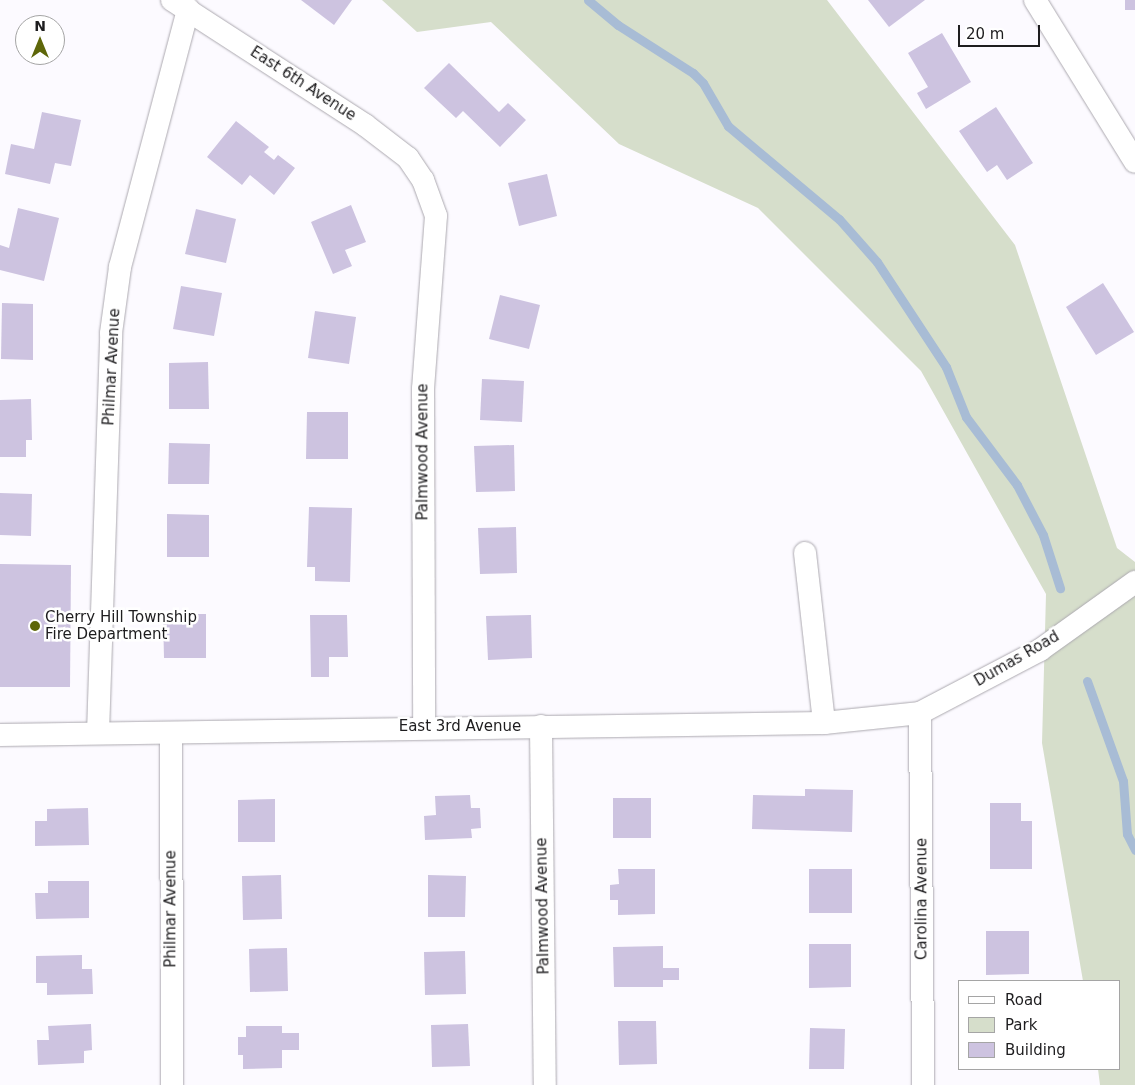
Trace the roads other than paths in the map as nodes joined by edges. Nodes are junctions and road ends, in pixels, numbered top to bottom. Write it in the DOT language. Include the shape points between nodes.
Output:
graph roads {
  1 [pos="1035,0"];
  2 [pos="180,4"];
  3 [pos="1132,151"];
  4 [pos="423,180"];
  5 [pos="805,553"];
  6 [pos="1135,582"];
  7 [pos="920,713"];
  8 [pos="824,723"];
  9 [pos="424,726"];
  10 [pos="541,726"];
  11 [pos="98,733"];
  12 [pos="171,733"];
  13 [pos="0,735"];
  14 [pos="172,1085"];
  15 [pos="545,1085"];
  16 [pos="923,1085"];
  1 -- 3 [label="street"];
  2 -- 4 [label="street, East 6th Avenue" via="364,124 408,158"];
  2 -- 11 [label="street, Philmar Avenue" via="120,267 111,333"];
  4 -- 9 [label="street, Palmwood Avenue" via="436,216 423,389"];
  5 -- 8 [label="street"];
  6 -- 7 [label="street, Dumas Road" via="1040,650"];
  7 -- 8 [label="street, East 3rd Avenue"];
  7 -- 16 [label="street, Carolina Avenue"];
  8 -- 10 [label="street, East 3rd Avenue"];
  9 -- 10 [label="street, East 3rd Avenue"];
  9 -- 12 [label="street, East 3rd Avenue"];
  10 -- 15 [label="street, Palmwood Avenue"];
  11 -- 12 [label="street, East 3rd Avenue"];
  11 -- 13 [label="street, East 3rd Avenue"];
  12 -- 14 [label="street, Philmar Avenue"];
}
